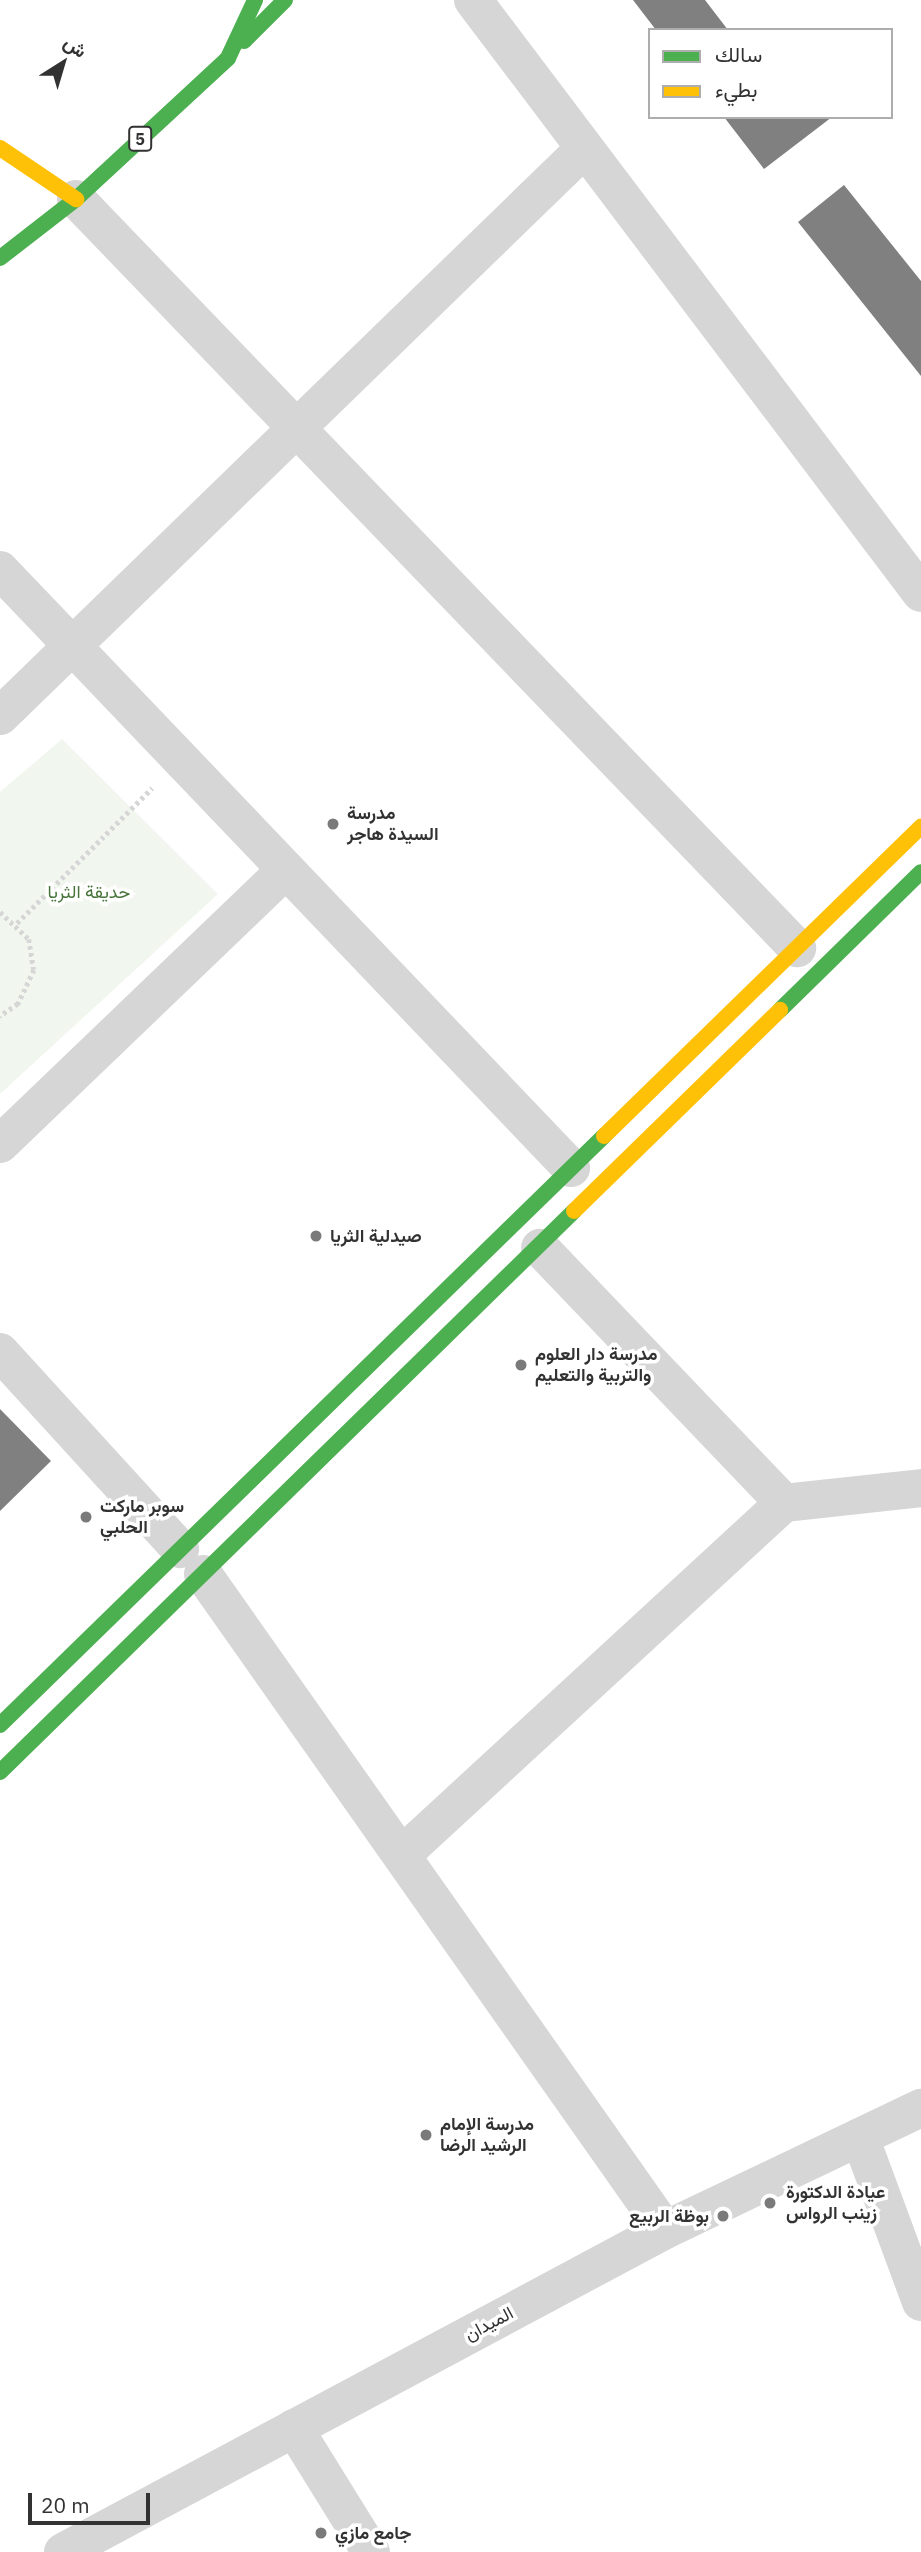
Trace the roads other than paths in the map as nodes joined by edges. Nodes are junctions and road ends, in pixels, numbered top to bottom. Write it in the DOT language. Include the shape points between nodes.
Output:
graph roads {
  1 [pos="255,0"];
  2 [pos="285,0"];
  3 [pos="473,0"];
  4 [pos="228,58"];
  5 [pos="0,148"];
  6 [pos="582,151"];
  7 [pos="76,199"];
  8 [pos="0,258"];
  9 [pos="296,425"];
  10 [pos="0,570"];
  11 [pos="921,593"];
  12 [pos="72,649"];
  13 [pos="0,716"];
  14 [pos="921,827"];
  15 [pos="285,870"];
  16 [pos="921,872"];
  17 [pos="797,948"];
  18 [pos="0,1144"];
  19 [pos="572,1168"];
  20 [pos="540,1248"];
  21 [pos="0,1352"];
  22 [pos="921,1488"];
  23 [pos="784,1503"];
  24 [pos="191,1562"];
  25 [pos="0,1724"];
  26 [pos="0,1772"];
  27 [pos="404,1853"];
  28 [pos="921,2108"];
  29 [pos="860,2137"];
  30 [pos="665,2230"];
  31 [pos="921,2302"];
  32 [pos="293,2428"];
  33 [pos="67,2551"];
  34 [pos="371,2552"];
  1 -- 4 [label="main road, 5"];
  2 -- 4 [label="main road"];
  3 -- 6 [label="street"];
  4 -- 7 [label="main road, 5"];
  5 -- 7 [label="main road"];
  6 -- 9 [label="street"];
  6 -- 11 [label="street"];
  7 -- 8 [label="main road, 5"];
  7 -- 9 [label="street"];
  9 -- 12 [label="street"];
  9 -- 17 [label="street"];
  10 -- 12 [label="street"];
  12 -- 13 [label="street"];
  12 -- 15 [label="street"];
  14 -- 17 [label="main road"];
  15 -- 18 [label="street"];
  15 -- 19 [label="street"];
  16 -- 20 [label="main road"];
  17 -- 19 [label="main road"];
  19 -- 24 [label="main road"];
  20 -- 23 [label="street"];
  20 -- 24 [label="main road"];
  21 -- 24 [label="street"];
  22 -- 23 [label="street"];
  23 -- 27 [label="street"];
  24 -- 25 [label="main road"];
  24 -- 26 [label="main road"];
  24 -- 27 [label="street"];
  27 -- 30 [label="street"];
  28 -- 29 [label="street, الميدان"];
  29 -- 30 [label="street, الميدان"];
  29 -- 31 [label="street"];
  30 -- 32 [label="street, الميدان"];
  32 -- 33 [label="street, الميدان"];
  32 -- 34 [label="street"];
}
